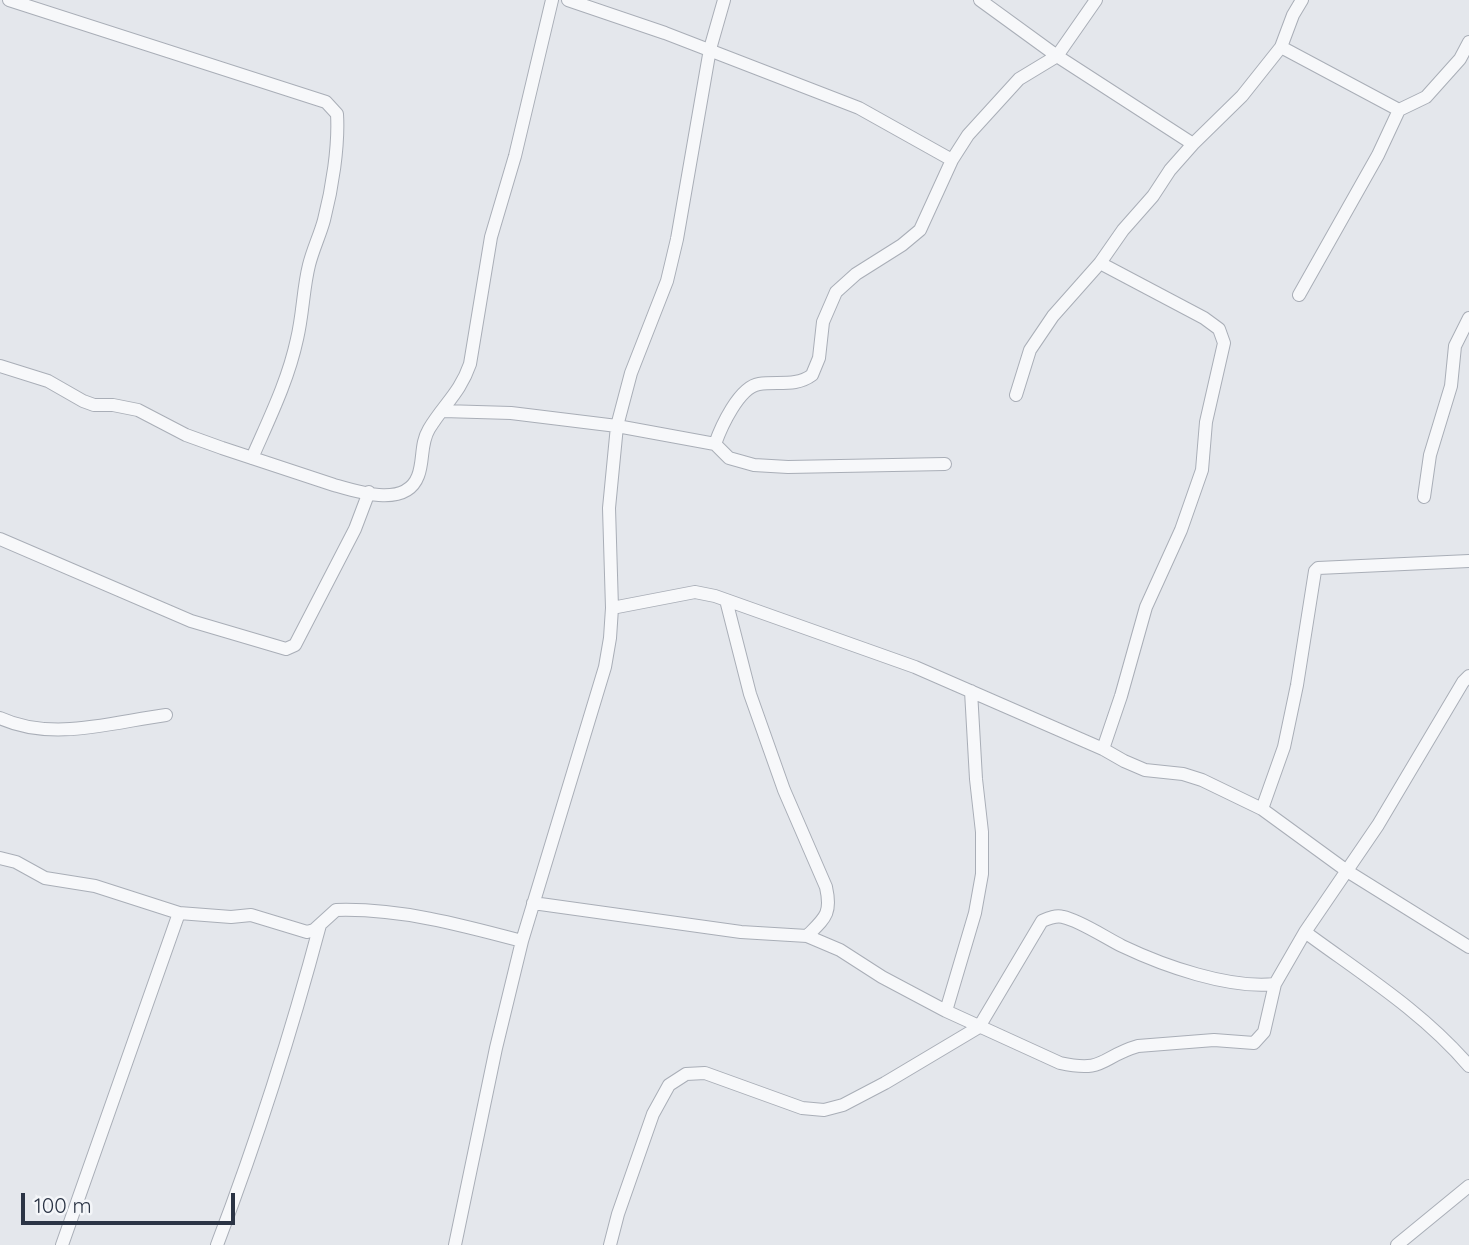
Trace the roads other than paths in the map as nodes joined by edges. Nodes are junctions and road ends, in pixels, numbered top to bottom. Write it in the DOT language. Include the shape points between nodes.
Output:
graph roads {
  1 [pos="9,0"];
  2 [pos="552,0"];
  3 [pos="568,0"];
  4 [pos="724,0"];
  5 [pos="980,0"];
  6 [pos="1096,0"];
  7 [pos="1302,0"];
  8 [pos="585,3"];
  9 [pos="1469,42"];
  10 [pos="1281,47"];
  11 [pos="710,49"];
  12 [pos="1057,56"];
  13 [pos="1399,110"];
  14 [pos="1193,144"];
  15 [pos="952,160"];
  16 [pos="1100,262"];
  17 [pos="1299,295"];
  18 [pos="1469,318"];
  19 [pos="0,366"];
  20 [pos="1016,395"];
  21 [pos="443,411"];
  22 [pos="617,426"];
  23 [pos="715,444"];
  24 [pos="252,458"];
  25 [pos="945,464"];
  26 [pos="369,492"];
  27 [pos="1423,497"];
  28 [pos="0,539"];
  29 [pos="1469,561"];
  30 [pos="726,600"];
  31 [pos="612,608"];
  32 [pos="1469,676"];
  33 [pos="971,691"];
  34 [pos="166,715"];
  35 [pos="0,718"];
  36 [pos="1103,749"];
  37 [pos="1262,809"];
  38 [pos="0,858"];
  39 [pos="1347,871"];
  40 [pos="533,903"];
  41 [pos="179,913"];
  42 [pos="320,925"];
  43 [pos="1305,932"];
  44 [pos="807,936"];
  45 [pos="523,941"];
  46 [pos="1469,947"];
  47 [pos="1275,984"];
  48 [pos="946,1011"];
  49 [pos="979,1027"];
  50 [pos="1469,1066"];
  51 [pos="1469,1186"];
  52 [pos="62,1245"];
  53 [pos="217,1245"];
  54 [pos="455,1245"];
  55 [pos="610,1245"];
  56 [pos="1397,1245"];
  1 -- 24 [label="street" via="326,102 337,114 331,192 308,268 297,341"];
  2 -- 21 [label="street" via="492,237 470,364 464,382"];
  3 -- 8 [label="street"];
  4 -- 11 [label="street"];
  5 -- 12 [label="street"];
  6 -- 12 [label="street"];
  7 -- 10 [label="street"];
  8 -- 11 [label="street"];
  9 -- 13 [label="street" via="1426,97"];
  10 -- 13 [label="street"];
  10 -- 14 [label="street" via="1242,96"];
  11 -- 15 [label="street" via="859,108"];
  11 -- 22 [label="street" via="670,270 631,373"];
  12 -- 14 [label="street"];
  12 -- 15 [label="street" via="1019,79 968,135"];
  13 -- 17 [label="street"];
  14 -- 16 [label="street"];
  15 -- 23 [label="street" via="920,230 836,292 823,322 819,358 812,374 796,382 758,384 743,392"];
  16 -- 20 [label="street" via="1030,350"];
  16 -- 36 [label="street" via="1205,318 1219,329 1224,342 1206,422 1202,470 1146,607"];
  18 -- 27 [label="street" via="1455,346 1451,386"];
  19 -- 24 [label="street" via="48,381 94,405 138,410 186,435"];
  21 -- 22 [label="street" via="511,413"];
  21 -- 26 [label="street" via="428,430 419,475 411,488 396,495"];
  22 -- 23 [label="street"];
  22 -- 31 [label="street" via="608,508"];
  23 -- 25 [label="street" via="729,458 754,465"];
  24 -- 26 [label="street"];
  26 -- 28 [label="street" via="295,645 286,649 191,621"];
  29 -- 37 [label="street" via="1315,570 1284,747"];
  30 -- 31 [label="street" via="695,592"];
  30 -- 33 [label="street"];
  30 -- 44 [label="street" via="750,694 784,790 826,887 826,917"];
  31 -- 40 [label="street" via="605,667"];
  32 -- 39 [label="street"];
  33 -- 36 [label="street"];
  33 -- 48 [label="street" via="982,874"];
  34 -- 35 [label="street" via="54,729"];
  36 -- 37 [label="street" via="1145,770 1202,780"];
  37 -- 39 [label="street"];
  38 -- 41 [label="street" via="45,878 94,886"];
  39 -- 43 [label="street"];
  39 -- 46 [label="street"];
  40 -- 44 [label="street" via="741,932"];
  40 -- 45 [label="street"];
  41 -- 42 [label="street" via="231,918 251,915 307,932"];
  41 -- 52 [label="street"];
  42 -- 45 [label="street" via="336,911 382,912 421,916"];
  42 -- 53 [label="street" via="259,1130"];
  43 -- 47 [label="street"];
  43 -- 50 [label="street" via="1424,1019"];
  44 -- 48 [label="street"];
  45 -- 54 [label="street"];
  47 -- 49 [label="street" via="1264,1032 1254,1043 1214,1040 1138,1046 1094,1067 1060,1063"];
  47 -- 49 [label="street" via="1229,982 1177,967 1064,917 1052,917 1042,921"];
  48 -- 49 [label="street"];
  49 -- 55 [label="street" via="844,1105 824,1110 803,1108 705,1073 685,1074 670,1085 653,1114"];
  51 -- 56 [label="street"];
}
